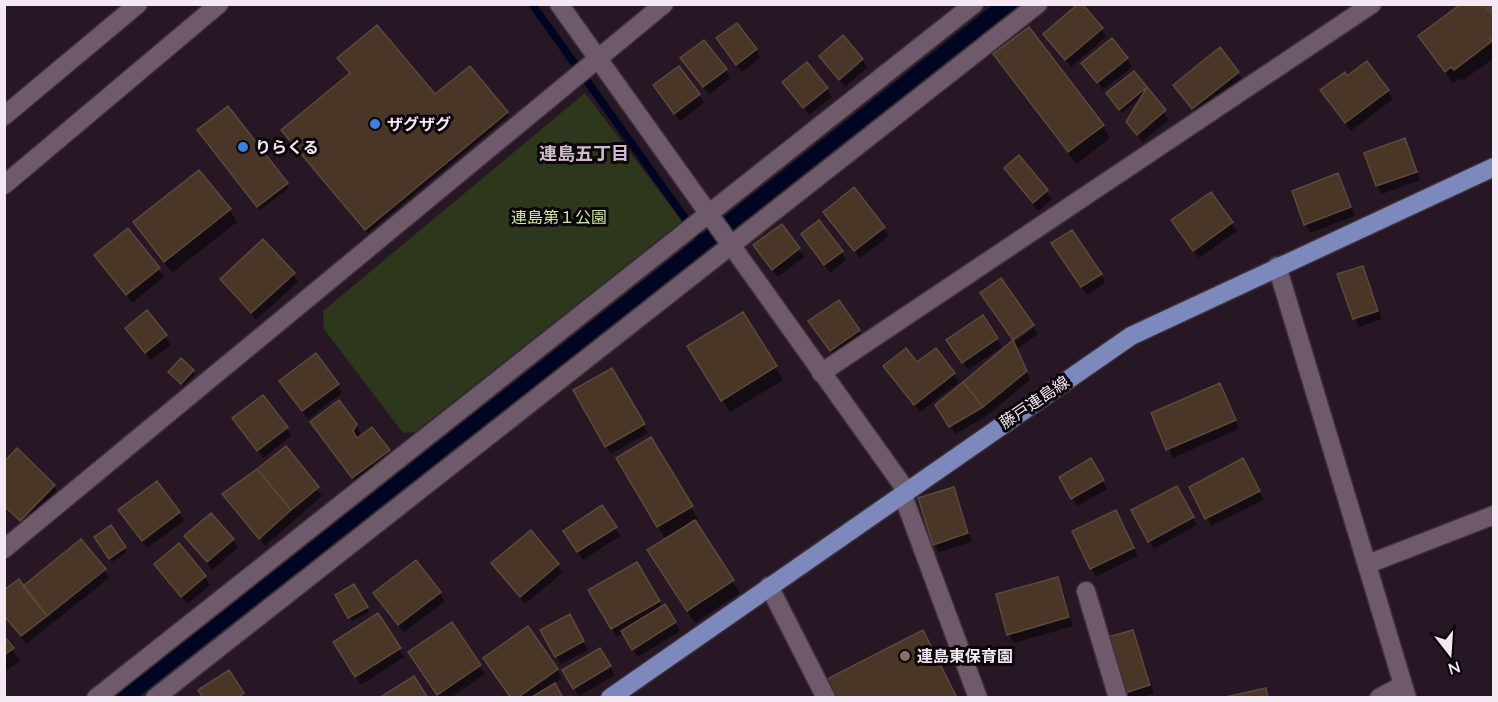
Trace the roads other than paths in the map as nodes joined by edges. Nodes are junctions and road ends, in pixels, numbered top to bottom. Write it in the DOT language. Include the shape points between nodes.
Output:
graph roads {
  1 [pos="138,4"];
  2 [pos="219,4"];
  3 [pos="559,4"];
  4 [pos="664,4"];
  5 [pos="974,4"];
  6 [pos="1038,4"];
  7 [pos="1372,4"];
  8 [pos="592,64"];
  9 [pos="4,116"];
  10 [pos="1494,167"];
  11 [pos="4,185"];
  12 [pos="700,223"];
  13 [pos="729,242"];
  14 [pos="1277,266"];
  15 [pos="822,373"];
  16 [pos="904,492"];
  17 [pos="1494,515"];
  18 [pos="4,549"];
  19 [pos="1368,564"];
  20 [pos="769,586"];
  21 [pos="1086,591"];
  22 [pos="1405,691"];
  23 [pos="96,698"];
  24 [pos="155,698"];
  25 [pos="610,698"];
  26 [pos="826,698"];
  27 [pos="978,698"];
  28 [pos="1118,698"];
  29 [pos="1379,698"];
  1 -- 9 [label="street"];
  2 -- 11 [label="street"];
  3 -- 8 [label="street"];
  4 -- 8 [label="street"];
  5 -- 12 [label="street"];
  6 -- 13 [label="street"];
  7 -- 15 [label="street"];
  8 -- 12 [label="street"];
  8 -- 18 [label="street"];
  10 -- 14 [label="main road, 藤戸連島線"];
  12 -- 13 [label="street"];
  12 -- 23 [label="street"];
  13 -- 15 [label="street"];
  13 -- 24 [label="street"];
  14 -- 16 [label="main road, 藤戸連島線" via="1131,336"];
  14 -- 19 [label="street"];
  15 -- 16 [label="street"];
  16 -- 20 [label="main road, 藤戸連島線"];
  16 -- 27 [label="street"];
  17 -- 19 [label="street"];
  19 -- 22 [label="street"];
  20 -- 25 [label="main road, 藤戸連島線"];
  20 -- 26 [label="street"];
  21 -- 28 [label="street"];
  22 -- 29 [label="street"];
}
